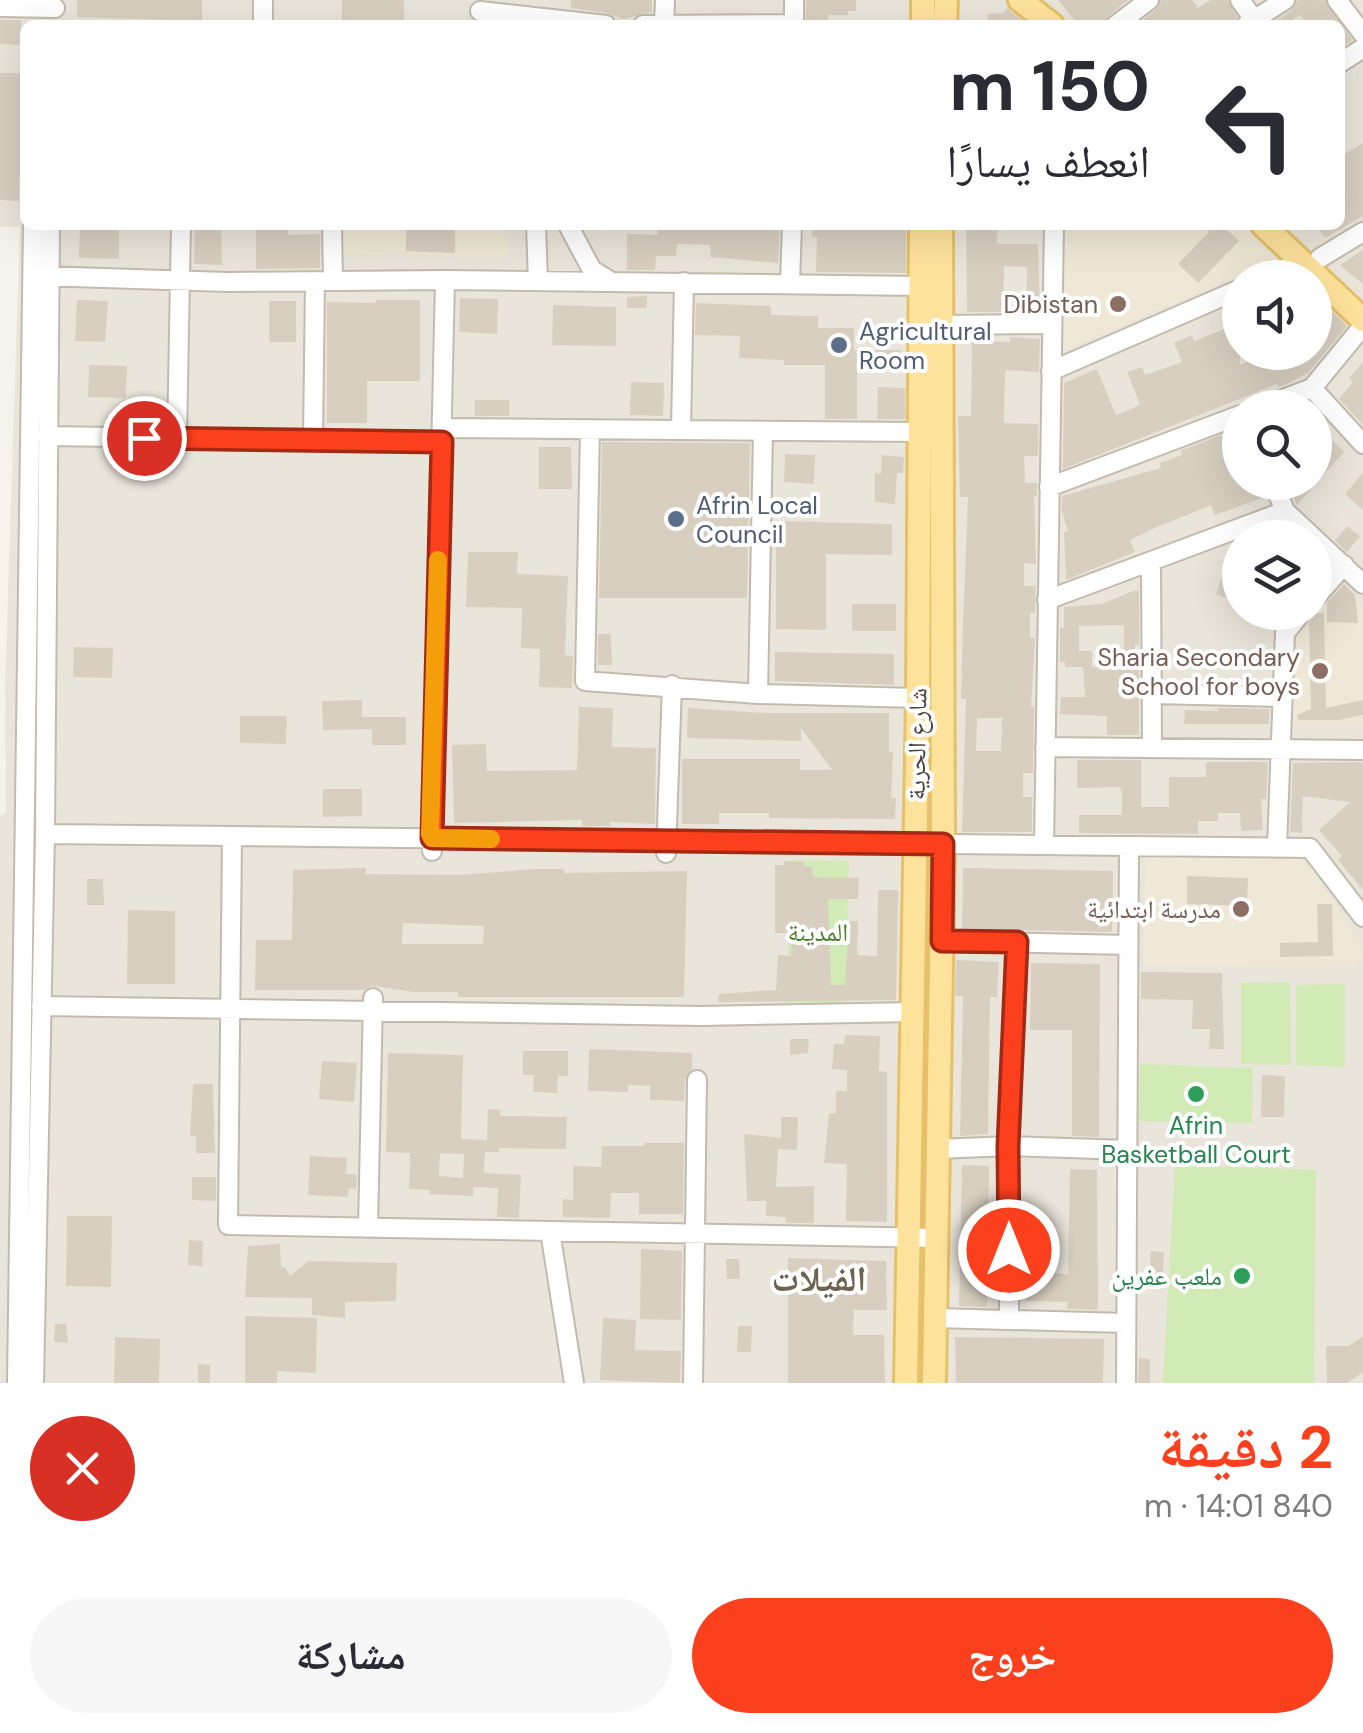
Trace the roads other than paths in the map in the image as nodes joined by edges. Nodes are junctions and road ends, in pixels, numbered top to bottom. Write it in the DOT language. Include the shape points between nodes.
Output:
graph roads {
  1 [pos="1020,0"];
  2 [pos="1044,0"];
  3 [pos="1150,0"];
  4 [pos="1286,0"];
  5 [pos="1337,0"];
  6 [pos="0,7"];
  7 [pos="553,9"];
  8 [pos="46,11"];
  9 [pos="479,12"];
  10 [pos="589,20"];
  11 [pos="1046,20"];
  12 [pos="1064,20"];
  13 [pos="1123,20"];
  14 [pos="1257,20"];
  15 [pos="1363,34"];
  16 [pos="34,230"];
  17 [pos="49,230"];
  18 [pos="181,230"];
  19 [pos="331,230"];
  20 [pos="536,230"];
  21 [pos="571,230"];
  22 [pos="792,230"];
  23 [pos="921,230"];
  24 [pos="941,230"];
  25 [pos="1054,230"];
  26 [pos="1270,230"];
  27 [pos="1288,230"];
  28 [pos="1363,232"];
  29 [pos="1311,260"];
  30 [pos="41,276"];
  31 [pos="1332,276"];
  32 [pos="445,280"];
  33 [pos="538,281"];
  34 [pos="180,282"];
  35 [pos="324,282"];
  36 [pos="611,282"];
  37 [pos="684,282"];
  38 [pos="790,283"];
  39 [pos="1332,285"];
  40 [pos="920,286"];
  41 [pos="1222,297"];
  42 [pos="1363,300"];
  43 [pos="1363,323"];
  44 [pos="1052,324"];
  45 [pos="939,325"];
  46 [pos="1052,371"];
  47 [pos="930,376"];
  48 [pos="1312,388"];
  49 [pos="1307,390"];
  50 [pos="1222,422"];
  51 [pos="590,429"];
  52 [pos="682,430"];
  53 [pos="763,430"];
  54 [pos="920,432"];
  55 [pos="442,435"];
  56 [pos="48,436"];
  57 [pos="177,438"];
  58 [pos="313,439"];
  59 [pos="1363,444"];
  60 [pos="1049,487"];
  61 [pos="1281,500"];
  62 [pos="1285,511"];
  63 [pos="1295,520"];
  64 [pos="1332,554"];
  65 [pos="1151,561"];
  66 [pos="1344,565"];
  67 [pos="1332,579"];
  68 [pos="1363,584"];
  69 [pos="1047,600"];
  70 [pos="1287,630"];
  71 [pos="672,685"];
  72 [pos="758,694"];
  73 [pos="1152,694"];
  74 [pos="1282,697"];
  75 [pos="918,698"];
  76 [pos="1045,747"];
  77 [pos="1152,748"];
  78 [pos="1280,749"];
  79 [pos="1363,750"];
  80 [pos="44,834"];
  81 [pos="232,836"];
  82 [pos="915,843"];
  83 [pos="943,844"];
  84 [pos="432,845"];
  85 [pos="1044,845"];
  86 [pos="1129,846"];
  87 [pos="666,847"];
  88 [pos="1276,848"];
  89 [pos="1363,917"];
  90 [pos="942,941"];
  91 [pos="1017,942"];
  92 [pos="1128,946"];
  93 [pos="373,1005"];
  94 [pos="42,1006"];
  95 [pos="230,1009"];
  96 [pos="914,1012"];
  97 [pos="697,1080"];
  98 [pos="1008,1146"];
  99 [pos="938,1149"];
  100 [pos="1127,1150"];
  101 [pos="368,1228"];
  102 [pos="550,1231"];
  103 [pos="696,1234"];
  104 [pos="908,1237"];
  105 [pos="936,1238"];
  106 [pos="935,1318"];
  107 [pos="1009,1320"];
  108 [pos="1126,1323"];
  109 [pos="17,1383"];
  110 [pos="34,1383"];
  111 [pos="574,1383"];
  112 [pos="694,1383"];
  113 [pos="906,1383"];
  114 [pos="934,1383"];
  115 [pos="1126,1383"];
  1 -- 11 [label="main road"];
  2 -- 12 [label="main road"];
  3 -- 13 [label="street"];
  4 -- 14 [label="street"];
  5 -- 15 [label="street"];
  6 -- 8 [label="street"];
  7 -- 9 [label="street"];
  7 -- 10 [label="street"];
  16 -- 30 [label="street"];
  17 -- 30 [label="street"];
  18 -- 34 [label="street"];
  19 -- 35 [label="street"];
  20 -- 33 [label="street"];
  21 -- 36 [label="street" via="592,270"];
  22 -- 38 [label="street"];
  23 -- 40 [label="main road, شارع الحرية"];
  24 -- 45 [label="main road, شارع الحرية"];
  25 -- 44 [label="street"];
  26 -- 29 [label="main road"];
  27 -- 29 [label="main road"];
  28 -- 29 [label="street"];
  30 -- 34 [label="street"];
  30 -- 56 [label="street"];
  30 -- 109 [label="street"];
  31 -- 42 [label="main road"];
  32 -- 33 [label="street"];
  32 -- 35 [label="street"];
  32 -- 55 [label="street"];
  33 -- 36 [label="street"];
  34 -- 35 [label="street"];
  34 -- 57 [label="street"];
  35 -- 58 [label="street"];
  36 -- 37 [label="street"];
  37 -- 38 [label="street"];
  37 -- 52 [label="street"];
  38 -- 40 [label="street"];
  39 -- 43 [label="main road"];
  40 -- 47 [label="main road, شارع الحرية"];
  41 -- 46 [label="street"];
  43 -- 48 [label="street"];
  44 -- 45 [label="street"];
  44 -- 46 [label="street"];
  45 -- 47 [label="main road, شارع الحرية"];
  46 -- 60 [label="street"];
  47 -- 54 [label="main road, شارع الحرية"];
  47 -- 83 [label="main road, شارع الحرية"];
  48 -- 49 [label="street"];
  48 -- 59 [label="street"];
  50 -- 60 [label="street"];
  51 -- 52 [label="street"];
  51 -- 55 [label="street"];
  51 -- 71 [label="street" via="585,680"];
  52 -- 53 [label="street"];
  53 -- 54 [label="street"];
  53 -- 72 [label="street"];
  54 -- 75 [label="main road, شارع الحرية"];
  55 -- 58 [label="street"];
  55 -- 84 [label="street"];
  56 -- 57 [label="street"];
  56 -- 80 [label="street"];
  57 -- 58 [label="street"];
  60 -- 69 [label="street"];
  61 -- 62 [label="street"];
  62 -- 63 [label="street"];
  62 -- 65 [label="street"];
  64 -- 66 [label="street"];
  65 -- 69 [label="street"];
  65 -- 73 [label="street"];
  66 -- 67 [label="street"];
  66 -- 68 [label="street"];
  69 -- 76 [label="street"];
  70 -- 74 [label="street"];
  71 -- 72 [label="street"];
  71 -- 87 [label="street"];
  72 -- 75 [label="street"];
  73 -- 74 [label="street"];
  73 -- 77 [label="street"];
  74 -- 78 [label="street"];
  75 -- 82 [label="main road, شارع الحرية"];
  76 -- 77 [label="street"];
  76 -- 85 [label="street"];
  77 -- 78 [label="street"];
  78 -- 79 [label="street"];
  78 -- 88 [label="street"];
  80 -- 81 [label="street"];
  80 -- 94 [label="street"];
  81 -- 84 [label="street"];
  81 -- 95 [label="street"];
  82 -- 83 [label="street"];
  82 -- 87 [label="street"];
  82 -- 96 [label="main road, شارع الحرية"];
  83 -- 85 [label="street"];
  83 -- 90 [label="main road, شارع الحرية"];
  84 -- 87 [label="street"];
  85 -- 86 [label="street"];
  86 -- 88 [label="street"];
  86 -- 92 [label="street"];
  88 -- 89 [label="street" via="1310,848"];
  90 -- 91 [label="street"];
  90 -- 99 [label="main road, شارع الحرية"];
  91 -- 92 [label="street"];
  91 -- 98 [label="street"];
  92 -- 100 [label="street"];
  93 -- 95 [label="street"];
  93 -- 96 [label="street" via="700,1016"];
  93 -- 101 [label="street"];
  94 -- 95 [label="street"];
  94 -- 110 [label="street"];
  95 -- 101 [label="street" via="228,1225"];
  96 -- 104 [label="main road, شارع الحرية"];
  97 -- 103 [label="street"];
  98 -- 99 [label="street"];
  98 -- 100 [label="street"];
  98 -- 107 [label="street"];
  99 -- 105 [label="main road, شارع الحرية"];
  100 -- 108 [label="street"];
  101 -- 102 [label="street"];
  102 -- 103 [label="street"];
  102 -- 111 [label="street"];
  103 -- 104 [label="street"];
  103 -- 112 [label="street"];
  104 -- 105 [label="street"];
  104 -- 113 [label="main road, شارع الحرية"];
  105 -- 106 [label="main road, شارع الحرية"];
  106 -- 107 [label="street"];
  106 -- 114 [label="main road, شارع الحرية"];
  107 -- 108 [label="street"];
  108 -- 115 [label="street"];
}
